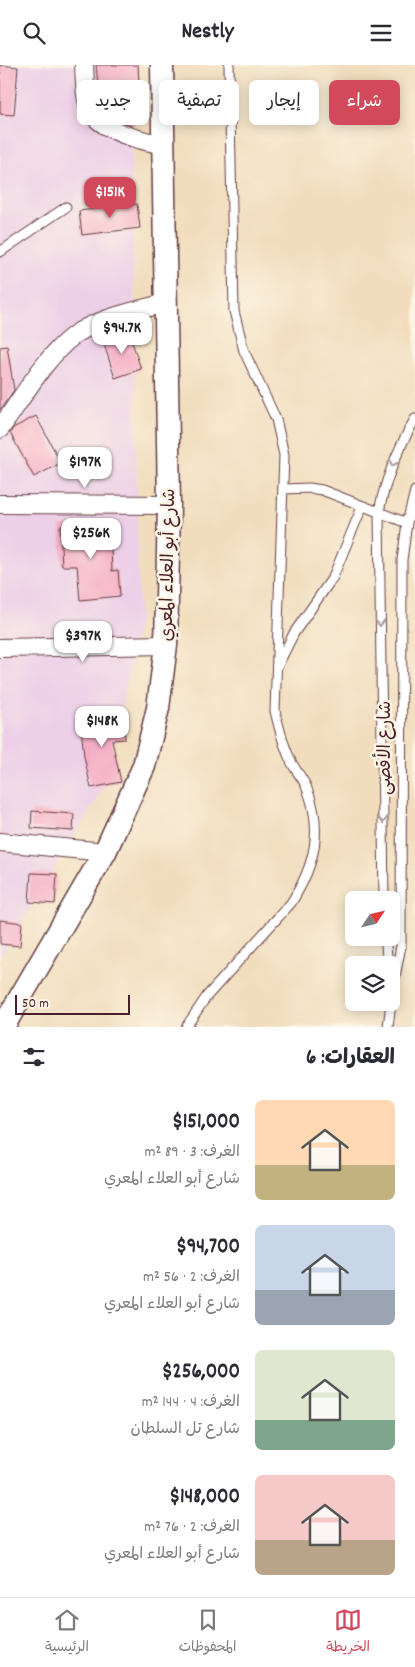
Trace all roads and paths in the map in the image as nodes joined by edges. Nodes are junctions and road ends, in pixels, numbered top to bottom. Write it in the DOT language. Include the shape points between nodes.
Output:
graph roads {
  1 [pos="84,65"];
  2 [pos="162,65"];
  3 [pos="229,65"];
  4 [pos="164,145"];
  5 [pos="66,207"];
  6 [pos="0,252"];
  7 [pos="167,302"];
  8 [pos="415,419"];
  9 [pos="0,429"];
  10 [pos="284,489"];
  11 [pos="415,491"];
  12 [pos="0,504"];
  13 [pos="169,505"];
  14 [pos="362,507"];
  15 [pos="379,512"];
  16 [pos="407,523"];
  17 [pos="166,645"];
  18 [pos="0,648"];
  19 [pos="274,671"];
  20 [pos="0,842"];
  21 [pos="106,851"];
  22 [pos="384,891"];
  23 [pos="399,956"];
  24 [pos="8,1006"];
  25 [pos="390,1011"];
  26 [pos="389,1014"];
  27 [pos="3,1027"];
  28 [pos="186,1027"];
  29 [pos="388,1027"];
  30 [pos="395,1027"];
  1 -- 4 [label="street" via="88,103 99,120 126,135"];
  2 -- 4 [label="street, شارع أبو العلاء المعري"];
  3 -- 10 [label="lane" via="234,311 244,351 276,419 284,455"];
  4 -- 7 [label="street, شارع أبو العلاء المعري"];
  5 -- 6 [label="lane"];
  7 -- 9 [label="street" via="91,325 74,335 49,362"];
  7 -- 13 [label="street, شارع أبو العلاء المعري"];
  8 -- 15 [label="lane, شارع الأقصى, one-way" via="392,465"];
  10 -- 14 [label="lane" via="322,490"];
  10 -- 19 [label="lane"];
  11 -- 16 [label="lane, شارع الأقصى"];
  12 -- 13 [label="street"];
  13 -- 17 [label="street, شارع أبو العلاء المعري"];
  14 -- 15 [label="lane"];
  14 -- 19 [label="lane" via="333,577 294,633"];
  15 -- 16 [label="lane"];
  15 -- 22 [label="lane, شارع الأقصى, one-way"];
  16 -- 23 [label="lane, شارع الأقصى" via="401,610"];
  17 -- 18 [label="street"];
  17 -- 21 [label="street, شارع أبو العلاء المعري" via="158,708 148,752"];
  19 -- 28 [label="lane" via="274,711 280,735 314,808 313,861 291,903 212,989"];
  20 -- 21 [label="street"];
  21 -- 24 [label="street, شارع أبو العلاء المعري"];
  24 -- 27 [label="street, شارع أبو العلاء المعري"];
  25 -- 26 [label="lane"];
  26 -- 29 [label="lane"];
  26 -- 30 [label="lane"];
}
